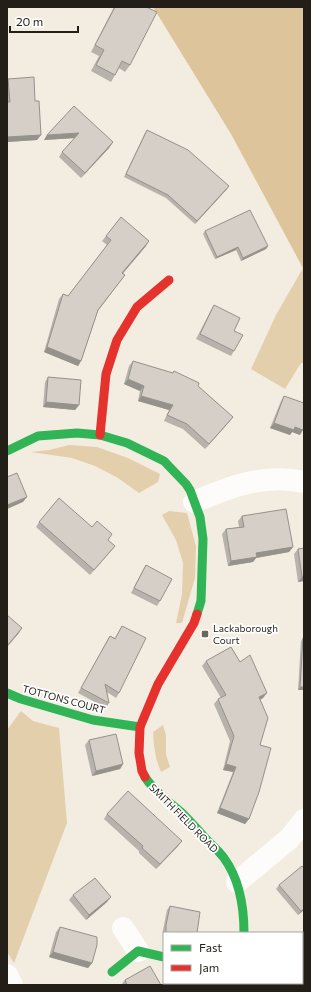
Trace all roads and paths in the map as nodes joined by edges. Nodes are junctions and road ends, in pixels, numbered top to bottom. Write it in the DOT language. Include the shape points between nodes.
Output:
graph roads {
  1 [pos="169,280"];
  2 [pos="100,435"];
  3 [pos="7,451"];
  4 [pos="304,482"];
  5 [pos="194,502"];
  6 [pos="7,693"];
  7 [pos="140,727"];
  8 [pos="304,820"];
  9 [pos="237,882"];
  10 [pos="123,928"];
  11 [pos="244,932"];
  12 [pos="138,951"];
  13 [pos="163,957"];
  14 [pos="112,972"];
  15 [pos="7,975"];
  16 [pos="12,985"];
  1 -- 2 [label="street" via="137,307 117,340 106,374"];
  2 -- 3 [label="street, SMITH FIELD ROAD" via="77,433 38,436"];
  2 -- 5 [label="street, SMITH FIELD ROAD" via="127,443 164,461 186,484"];
  4 -- 5 [label="street" via="291,479 252,482"];
  5 -- 7 [label="street, SMITH FIELD ROAD" via="200,517 202,539 201,601 194,623 158,684"];
  6 -- 7 [label="street, TOTTONS COURT" via="93,720"];
  7 -- 9 [label="street, SMITH FIELD ROAD" via="139,753 142,771 151,786 189,820 223,857"];
  8 -- 9 [label="street" via="289,839"];
  9 -- 11 [label="street, SMITH FIELD ROAD" via="244,913"];
  10 -- 12 [label="street"];
  12 -- 13 [label="street"];
  12 -- 14 [label="street"];
  15 -- 16 [label="street"];
}
